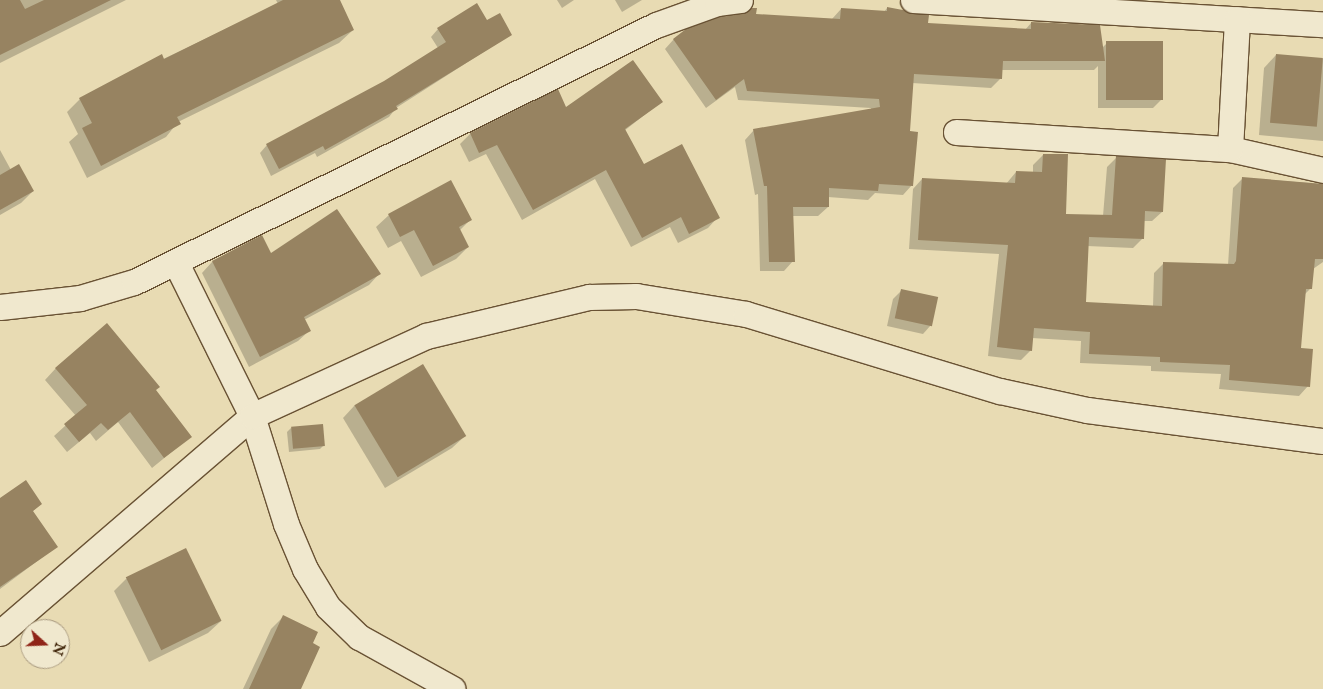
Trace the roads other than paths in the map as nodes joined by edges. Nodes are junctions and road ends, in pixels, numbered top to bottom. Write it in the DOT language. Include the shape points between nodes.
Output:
graph roads {
  1 [pos="740,0"];
  2 [pos="913,0"];
  3 [pos="1237,19"];
  4 [pos="1323,24"];
  5 [pos="956,132"];
  6 [pos="1230,149"];
  7 [pos="1323,170"];
  8 [pos="176,264"];
  9 [pos="0,308"];
  10 [pos="252,416"];
  11 [pos="1323,441"];
  12 [pos="0,633"];
  13 [pos="453,689"];
  1 -- 8 [label="street" via="717,3 656,25"];
  2 -- 3 [label="street"];
  3 -- 4 [label="street"];
  3 -- 6 [label="street"];
  5 -- 6 [label="street"];
  6 -- 7 [label="street"];
  8 -- 9 [label="street" via="134,282 80,298"];
  8 -- 10 [label="street"];
  10 -- 11 [label="street" via="426,336 590,297 636,296 746,314 1029,397 1087,410"];
  10 -- 12 [label="street"];
  10 -- 13 [label="street" via="286,524 305,569 328,607 359,637"];
}
